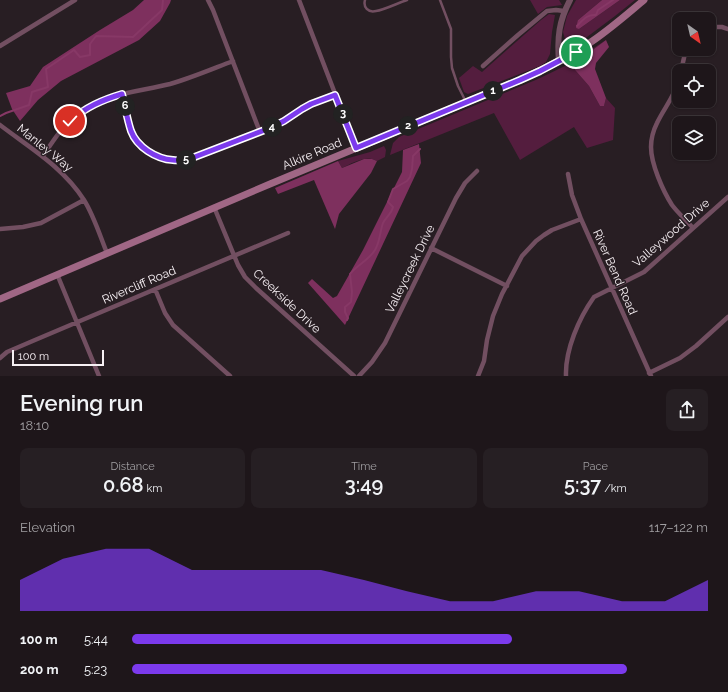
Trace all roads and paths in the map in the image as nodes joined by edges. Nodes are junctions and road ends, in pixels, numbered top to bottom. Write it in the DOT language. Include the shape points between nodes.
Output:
graph roads {
  1 [pos="75,0"];
  2 [pos="208,0"];
  3 [pos="299,0"];
  4 [pos="365,0"];
  5 [pos="407,0"];
  6 [pos="440,0"];
  7 [pos="570,0"];
  8 [pos="644,0"];
  9 [pos="564,10"];
  10 [pos="716,27"];
  11 [pos="728,29"];
  12 [pos="0,46"];
  13 [pos="232,61"];
  14 [pos="559,61"];
  15 [pos="483,66"];
  16 [pos="122,94"];
  17 [pos="335,95"];
  18 [pos="672,98"];
  19 [pos="466,102"];
  20 [pos="0,125"];
  21 [pos="260,132"];
  22 [pos="356,148"];
  23 [pos="43,156"];
  24 [pos="477,171"];
  25 [pos="568,174"];
  26 [pos="728,197"];
  27 [pos="84,200"];
  28 [pos="214,208"];
  29 [pos="581,218"];
  30 [pos="692,228"];
  31 [pos="0,229"];
  32 [pos="288,233"];
  33 [pos="431,248"];
  34 [pos="107,254"];
  35 [pos="234,256"];
  36 [pos="57,274"];
  37 [pos="507,286"];
  38 [pos="155,289"];
  39 [pos="612,289"];
  40 [pos="0,299"];
  41 [pos="728,317"];
  42 [pos="76,322"];
  43 [pos="0,358"];
  44 [pos="650,374"];
  45 [pos="99,376"];
  46 [pos="230,376"];
  47 [pos="354,376"];
  48 [pos="359,376"];
  49 [pos="478,376"];
  50 [pos="566,376"];
  1 -- 12 [label="street"];
  2 -- 13 [label="street"];
  3 -- 17 [label="street"];
  4 -- 5 [label="lane" via="368,11 375,12"];
  6 -- 19 [label="lane" via="451,29 452,68"];
  7 -- 9 [label="street"];
  8 -- 14 [label="main road, Alkire Road" via="600,36"];
  9 -- 14 [label="street" via="559,29"];
  9 -- 15 [label="street" via="547,11"];
  10 -- 11 [label="street"];
  13 -- 16 [label="street" via="188,79"];
  13 -- 21 [label="street"];
  14 -- 19 [label="main road, Alkire Road"];
  16 -- 21 [label="street" via="132,132 144,148 162,158 192,158"];
  16 -- 23 [label="street" via="103,100 77,114"];
  17 -- 21 [label="street" via="307,106"];
  17 -- 22 [label="street"];
  18 -- 30 [label="street" via="656,124 652,136 652,161 663,190"];
  19 -- 22 [label="main road, Alkire Road"];
  20 -- 23 [label="street, Manley Way"];
  22 -- 28 [label="main road, Alkire Road"];
  23 -- 27 [label="street, Manley Way" via="65,176"];
  24 -- 33 [label="street, Valleycreek Drive" via="456,198"];
  25 -- 29 [label="street, River Bend Road" via="572,195"];
  26 -- 30 [label="street, Valleywood Drive"];
  27 -- 31 [label="street" via="41,223"];
  27 -- 34 [label="street, Manley Way"];
  28 -- 34 [label="main road, Alkire Road"];
  28 -- 35 [label="street, Creekside Drive"];
  29 -- 37 [label="street" via="552,230 536,241 522,256"];
  29 -- 39 [label="street, River Bend Road"];
  30 -- 39 [label="street, Valleywood Drive" via="644,272"];
  32 -- 35 [label="street, Rivercliff Road"];
  33 -- 37 [label="street"];
  33 -- 48 [label="street, Valleycreek Drive" via="385,342"];
  34 -- 36 [label="main road, Alkire Road"];
  35 -- 38 [label="street, Rivercliff Road"];
  35 -- 47 [label="street, Creekside Drive" via="248,281"];
  36 -- 40 [label="main road, Alkire Road"];
  36 -- 42 [label="street"];
  37 -- 49 [label="street" via="493,316 484,361"];
  38 -- 42 [label="street, Rivercliff Road"];
  38 -- 46 [label="street" via="173,325"];
  39 -- 44 [label="street, River Bend Road"];
  39 -- 50 [label="street, Valleywood Drive" via="594,297 588,305 576,329"];
  41 -- 44 [label="street" via="680,358"];
  42 -- 43 [label="street, Rivercliff Road" via="7,352"];
  42 -- 45 [label="street"];
}
